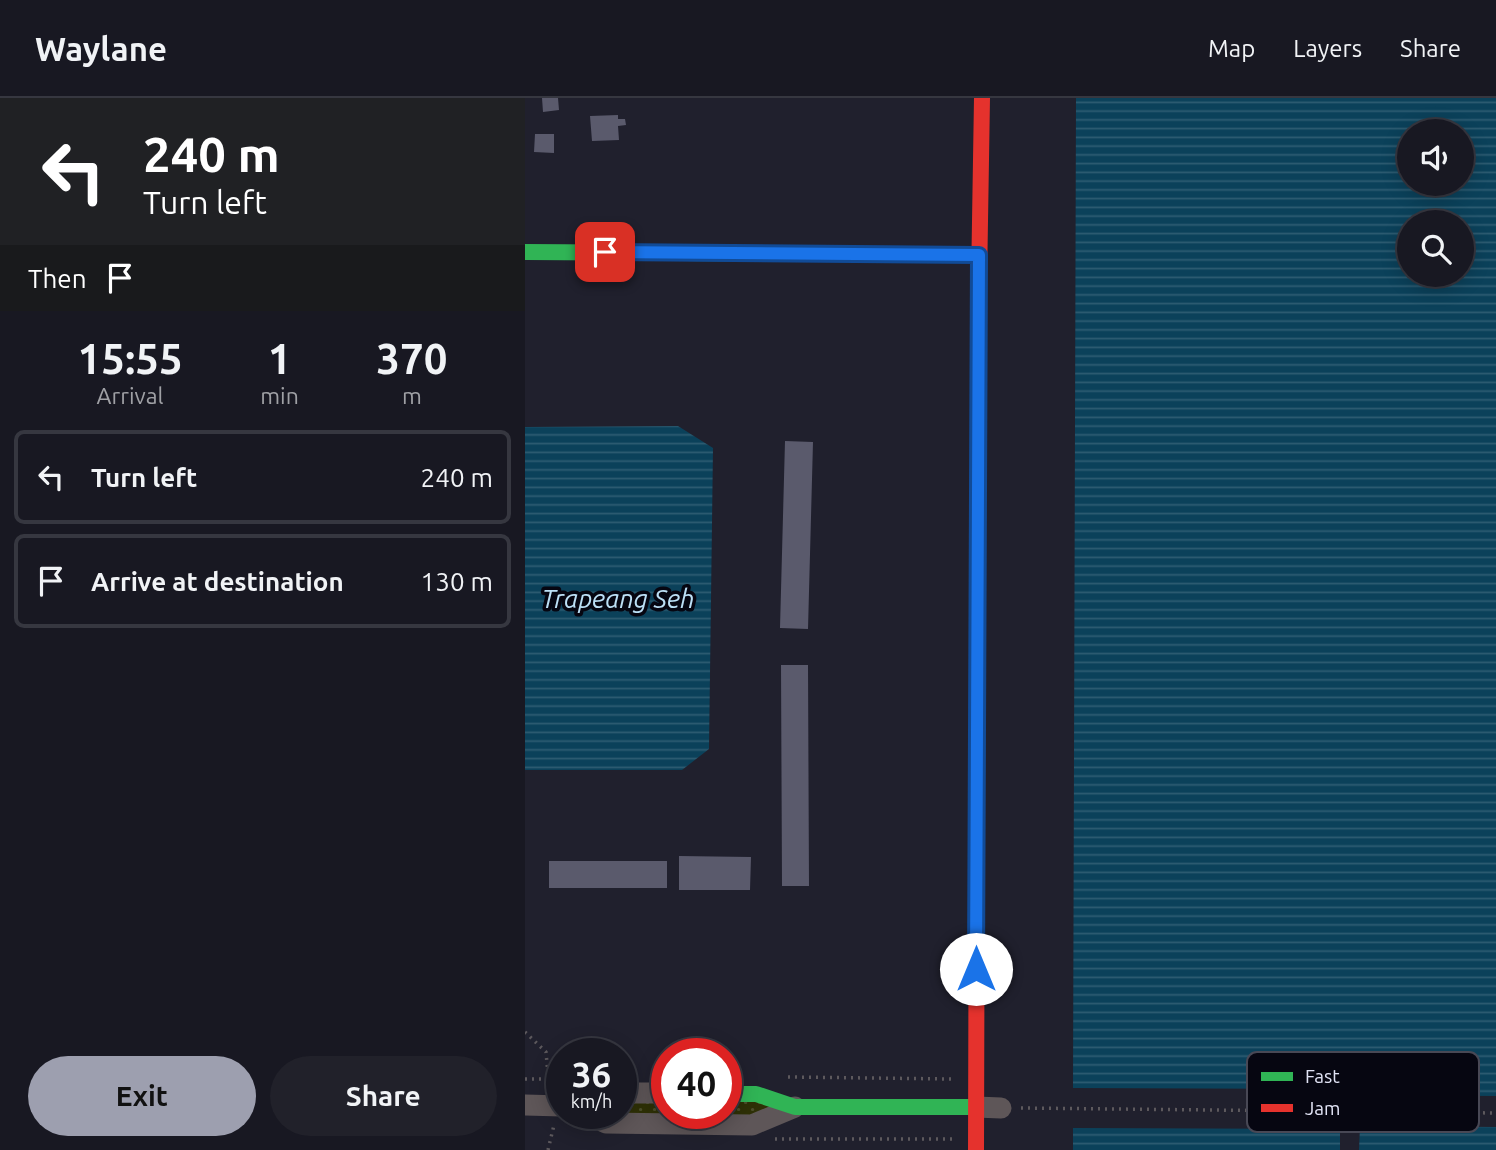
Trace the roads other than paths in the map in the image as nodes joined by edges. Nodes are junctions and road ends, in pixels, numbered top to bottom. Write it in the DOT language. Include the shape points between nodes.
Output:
graph roads {
  1 [pos="982,98"];
  2 [pos="525,252"];
  3 [pos="979,255"];
  4 [pos="742,1094"];
  5 [pos="525,1105"];
  6 [pos="546,1106"];
  7 [pos="795,1107"];
  8 [pos="976,1107"];
  9 [pos="1011,1108"];
  10 [pos="637,1123"];
  11 [pos="976,1150"];
  1 -- 3 [label="street"];
  2 -- 3 [label="street"];
  3 -- 8 [label="street"];
  4 -- 7 [label="street"];
  5 -- 6 [label="street"];
  7 -- 8 [label="street"];
  7 -- 10 [label="street" via="753,1125"];
  8 -- 9 [label="street"];
  8 -- 11 [label="street"];
}
